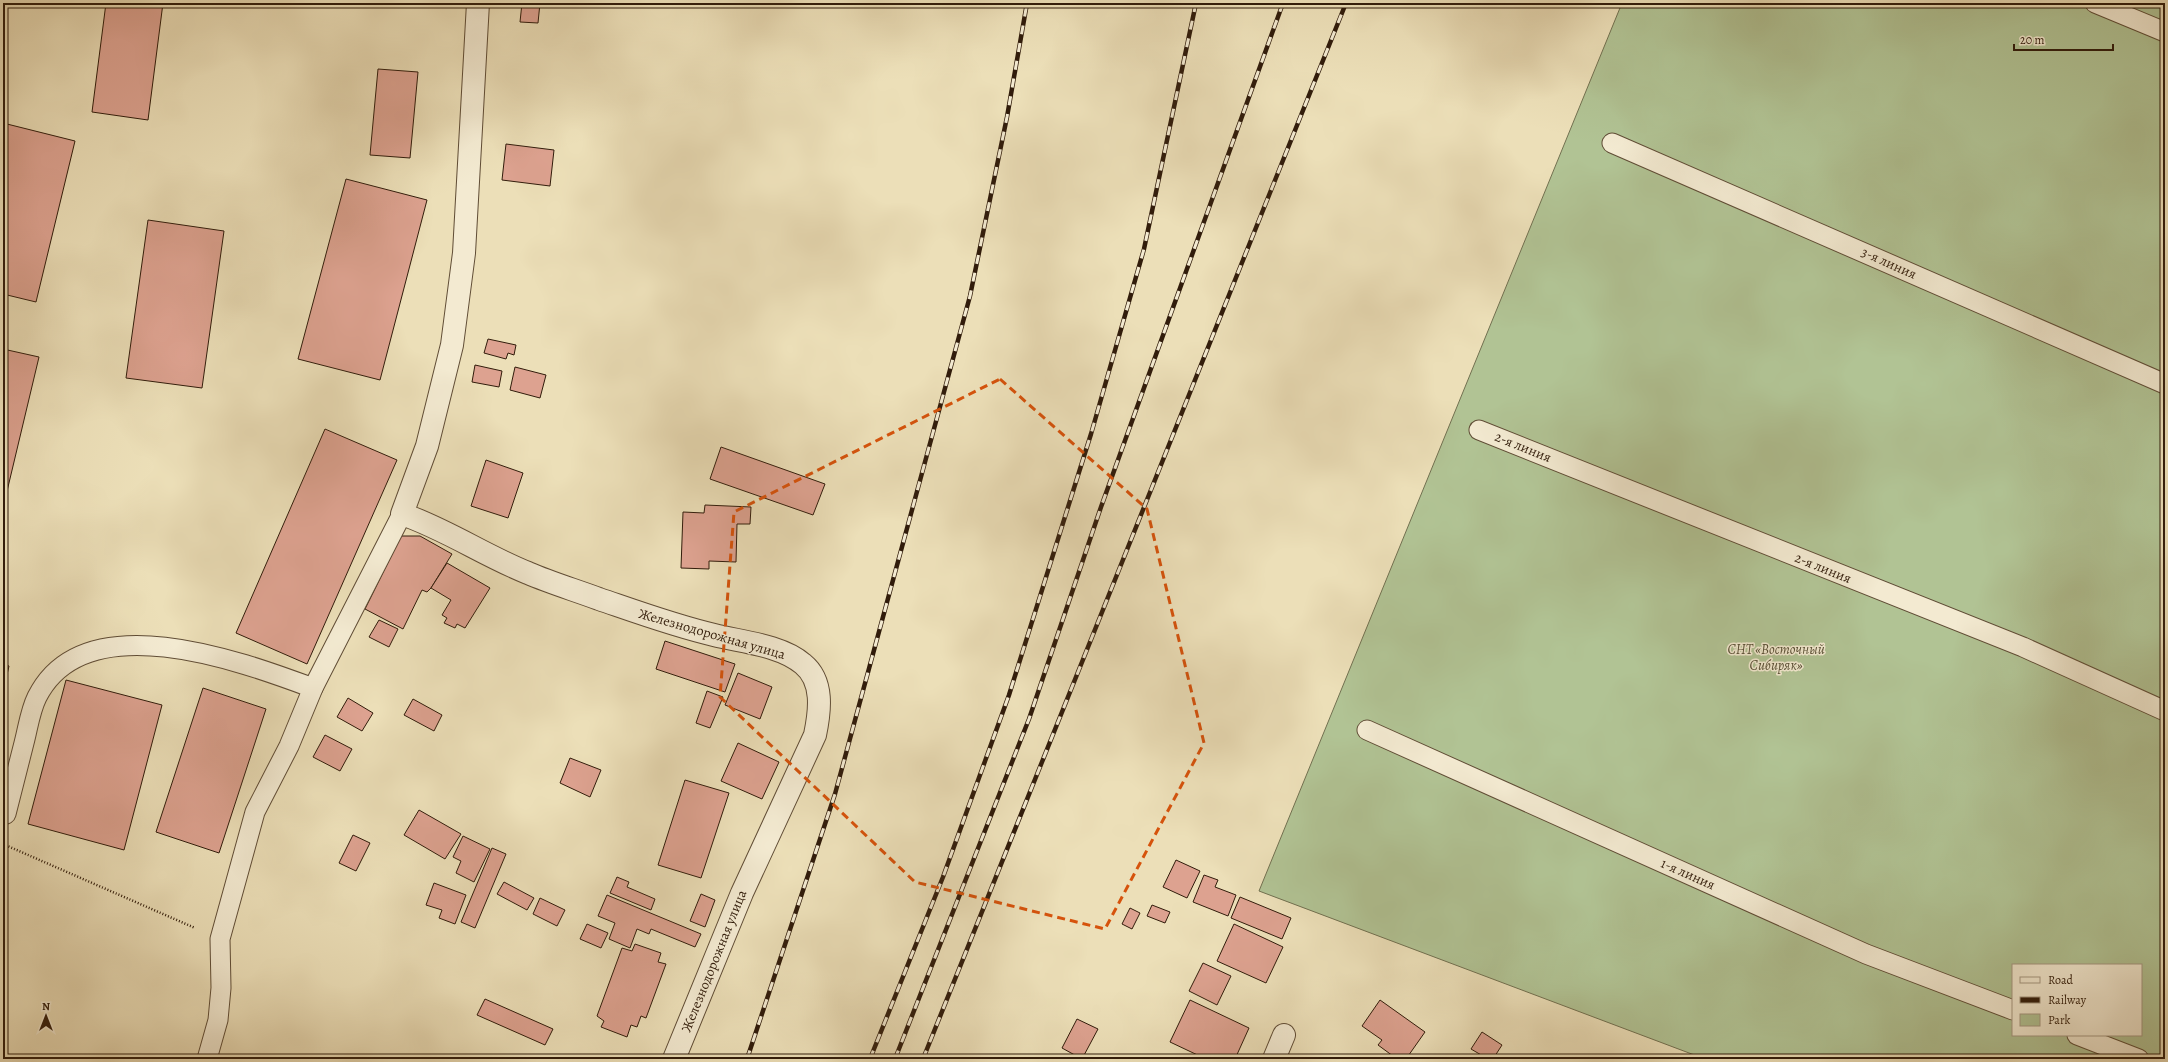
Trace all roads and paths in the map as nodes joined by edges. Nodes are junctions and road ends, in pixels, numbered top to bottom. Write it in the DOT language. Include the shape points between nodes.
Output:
graph roads {
  1 [pos="478,3"];
  2 [pos="2095,3"];
  3 [pos="2165,32"];
  4 [pos="1612,143"];
  5 [pos="2165,384"];
  6 [pos="1479,430"];
  7 [pos="402,514"];
  8 [pos="312,688"];
  9 [pos="2165,711"];
  10 [pos="1367,730"];
  11 [pos="6,814"];
  12 [pos="3,844"];
  13 [pos="220,939"];
  14 [pos="2012,1010"];
  15 [pos="1284,1035"];
  16 [pos="2080,1036"];
  17 [pos="207,1059"];
  18 [pos="674,1059"];
  19 [pos="1274,1059"];
  20 [pos="2139,1059"];
  1 -- 7 [label="street" via="464,253 452,345 427,446"];
  2 -- 3 [label="lane"];
  4 -- 5 [label="lane, 3-я линия"];
  6 -- 9 [label="lane, 2-я линия" via="2023,648"];
  7 -- 8 [label="lane"];
  7 -- 18 [label="street, Железнодорожная улица" via="424,522 528,574 680,626 767,648 803,664 812,675 820,701 815,735 742,892"];
  8 -- 11 [label="lane" via="267,671 150,645 110,646 86,654 64,665 51,676 38,697 30,717"];
  8 -- 13 [label="lane" via="289,746 255,812"];
  10 -- 14 [label="lane, 1-я линия" via="1866,954"];
  12 -- 13 [label="path"];
  13 -- 17 [label="lane" via="221,988 218,1020"];
  15 -- 19 [label="street"];
  16 -- 20 [label="lane"];
}
